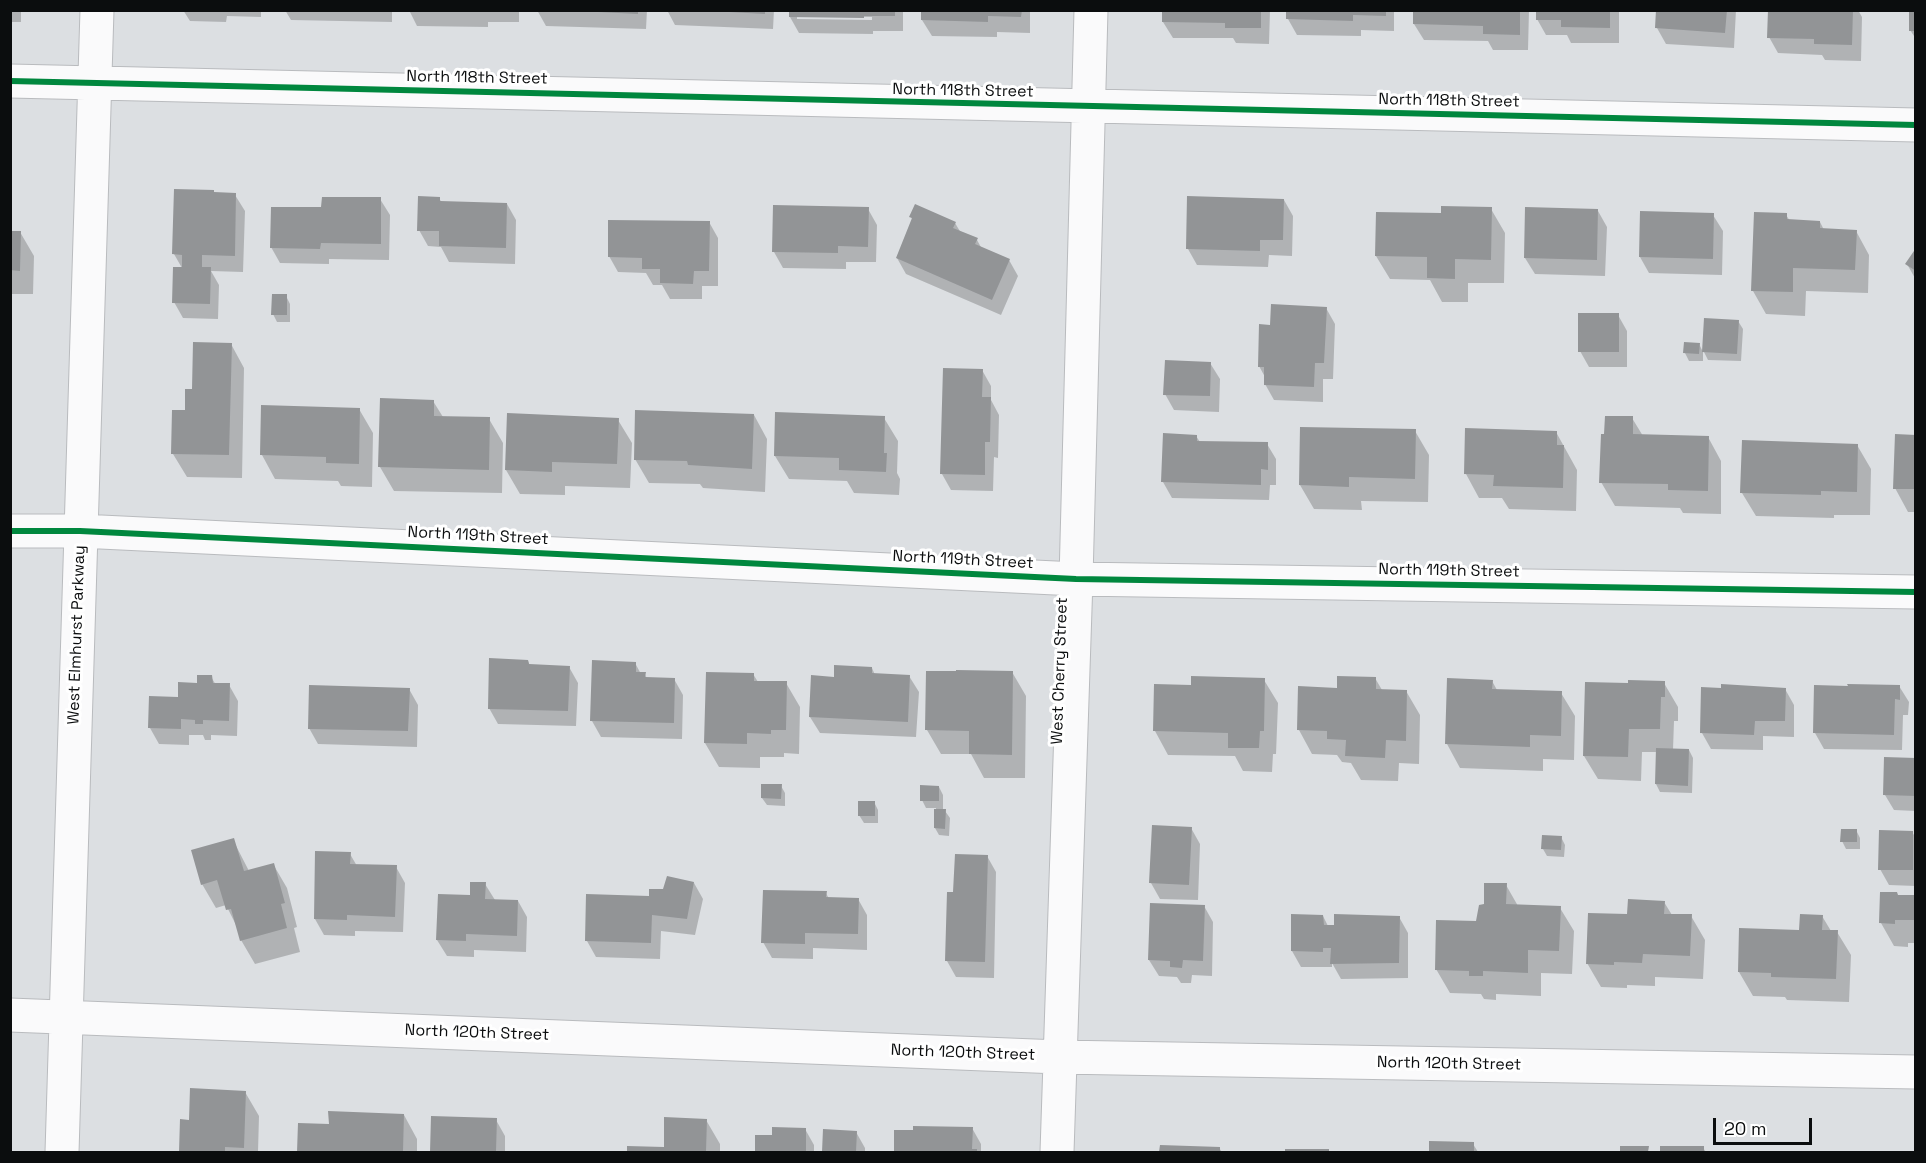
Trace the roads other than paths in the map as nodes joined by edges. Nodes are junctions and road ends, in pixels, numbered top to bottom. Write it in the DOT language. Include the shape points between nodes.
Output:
graph roads {
  1 [pos="97,10"];
  2 [pos="1091,10"];
  3 [pos="10,81"];
  4 [pos="96,82"];
  5 [pos="1089,107"];
  6 [pos="1916,125"];
  7 [pos="10,531"];
  8 [pos="80,531"];
  9 [pos="1076,579"];
  10 [pos="1916,592"];
  11 [pos="10,1015"];
  12 [pos="65,1016"];
  13 [pos="1059,1057"];
  14 [pos="1916,1072"];
  15 [pos="62,1152"];
  16 [pos="1057,1152"];
  1 -- 4 [label="street, West Elmhurst Parkway"];
  2 -- 5 [label="street, West Cherry Street"];
  3 -- 4 [label="street, North 118th Street"];
  4 -- 5 [label="street, North 118th Street"];
  4 -- 8 [label="street, West Elmhurst Parkway"];
  5 -- 6 [label="street, North 118th Street"];
  5 -- 9 [label="street, West Cherry Street"];
  7 -- 8 [label="street, North 119th Street"];
  8 -- 9 [label="street, North 119th Street"];
  8 -- 12 [label="street, West Elmhurst Parkway"];
  9 -- 10 [label="street, North 119th Street"];
  9 -- 13 [label="street, West Cherry Street"];
  11 -- 12 [label="street, North 120th Street"];
  12 -- 13 [label="street, North 120th Street"];
  12 -- 15 [label="street, West Elmhurst Parkway"];
  13 -- 14 [label="street, North 120th Street"];
  13 -- 16 [label="street, West Cherry Street"];
}
